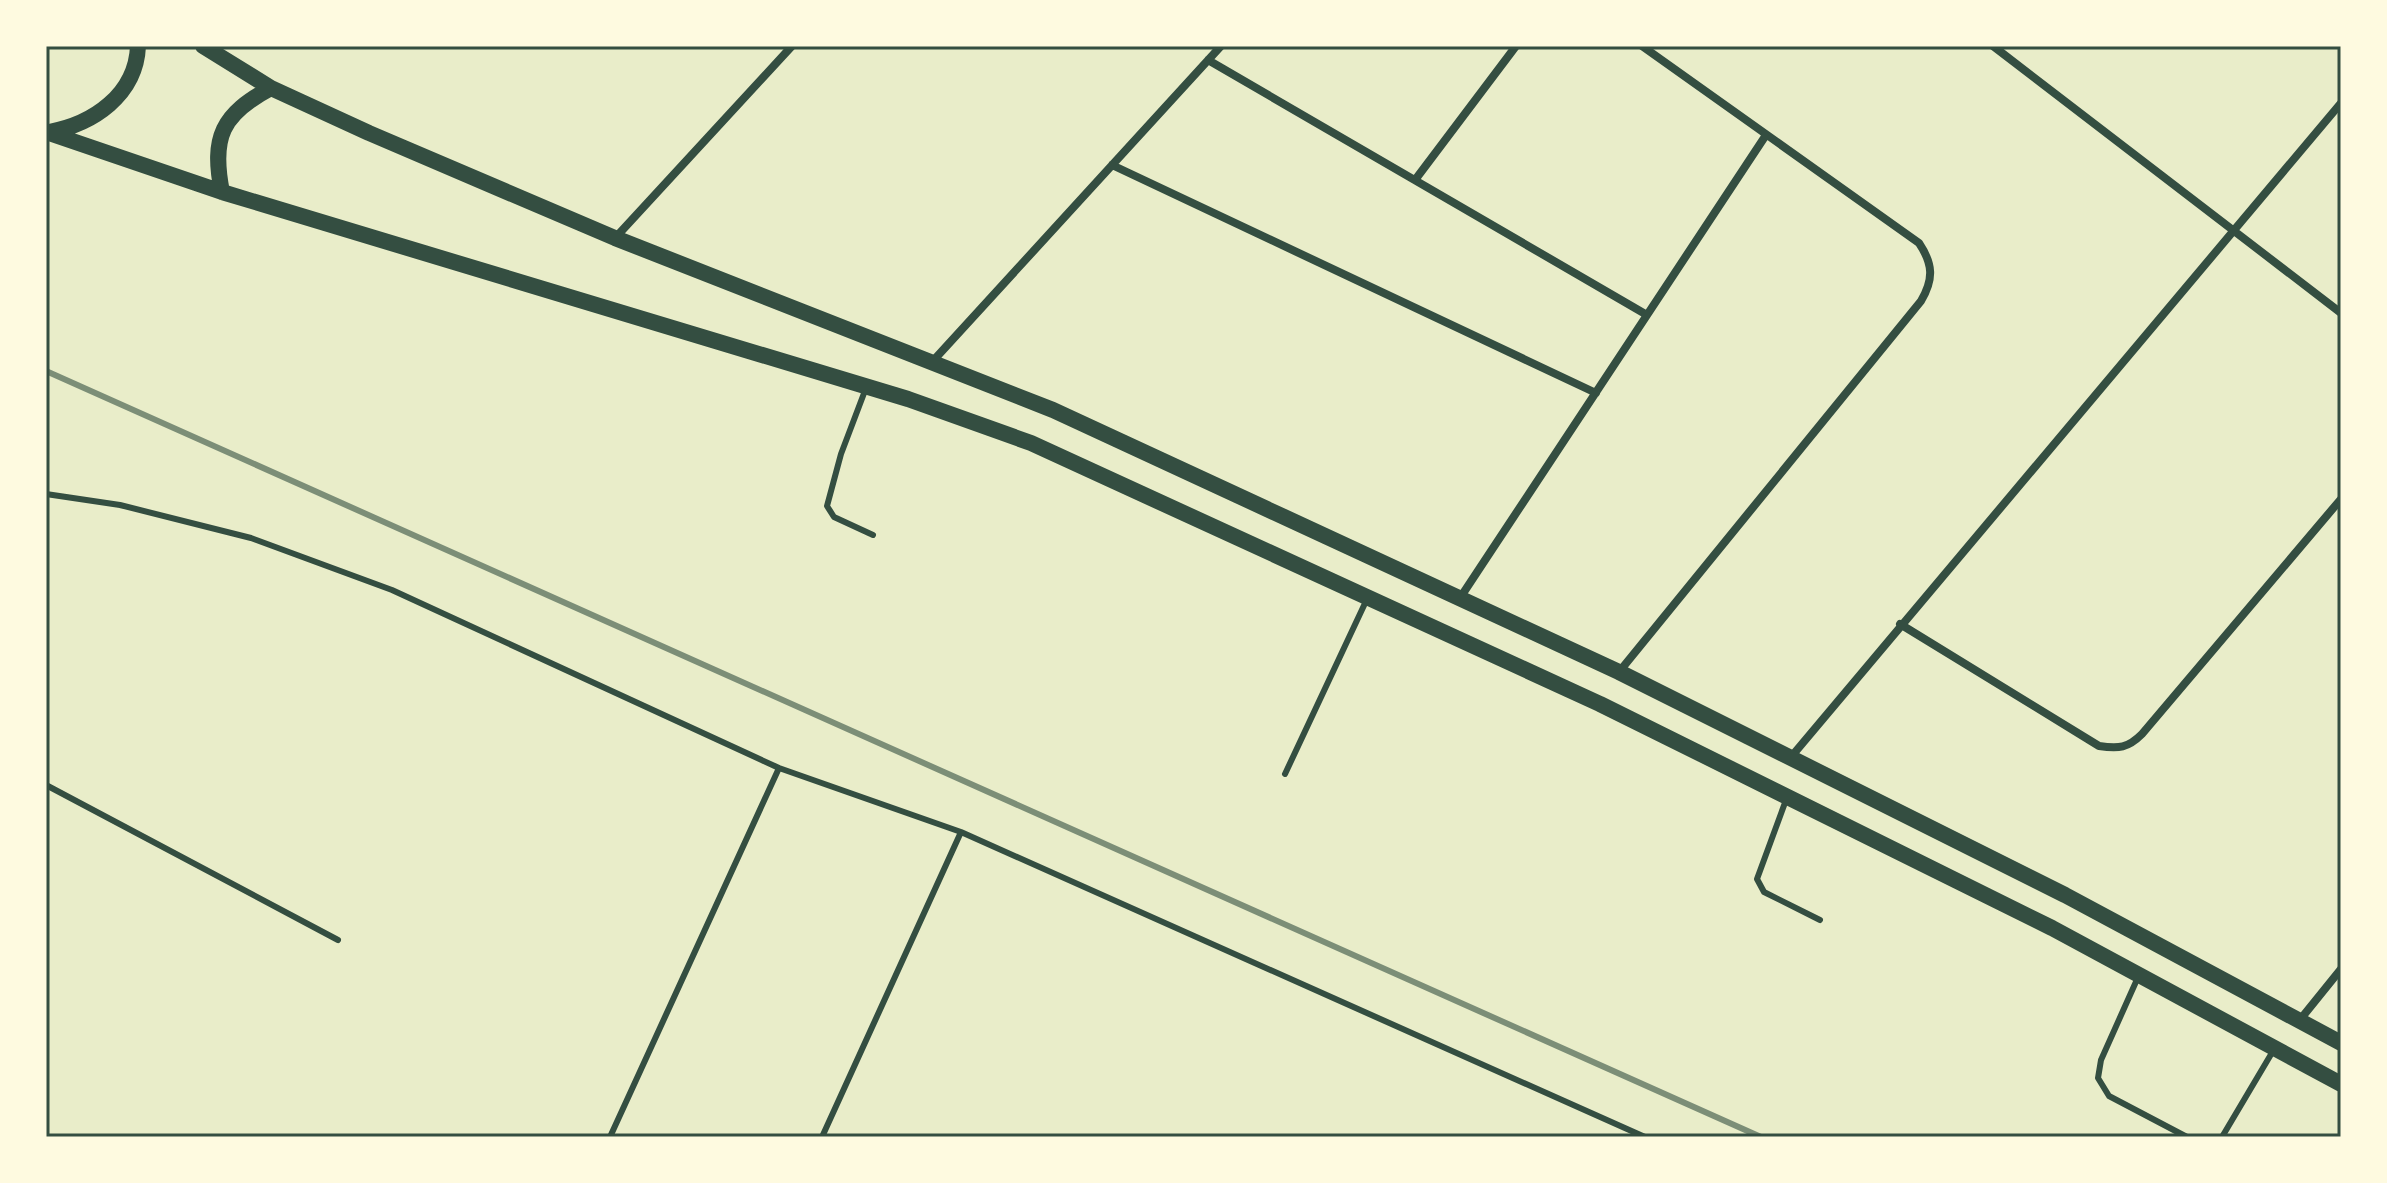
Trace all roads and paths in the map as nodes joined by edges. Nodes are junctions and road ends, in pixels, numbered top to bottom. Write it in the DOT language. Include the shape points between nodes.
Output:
graph roads {
  1 [pos="138,46"];
  2 [pos="203,46"];
  3 [pos="792,46"];
  4 [pos="1221,46"];
  5 [pos="1516,46"];
  6 [pos="1642,46"];
  7 [pos="1993,46"];
  8 [pos="1208,60"];
  9 [pos="271,88"];
  10 [pos="2341,103"];
  11 [pos="47,132"];
  12 [pos="1766,135"];
  13 [pos="1112,165"];
  14 [pos="1415,180"];
  15 [pos="222,192"];
  16 [pos="2233,230"];
  17 [pos="615,238"];
  18 [pos="2341,313"];
  19 [pos="1647,315"];
  20 [pos="932,362"];
  21 [pos="866,388"];
  22 [pos="1596,393"];
  23 [pos="46,494"];
  24 [pos="2341,499"];
  25 [pos="873,535"];
  26 [pos="1368,596"];
  27 [pos="1460,598"];
  28 [pos="1900,624"];
  29 [pos="1619,672"];
  30 [pos="1791,757"];
  31 [pos="779,768"];
  32 [pos="1285,774"];
  33 [pos="46,785"];
  34 [pos="1788,797"];
  35 [pos="961,832"];
  36 [pos="1820,920"];
  37 [pos="338,940"];
  38 [pos="2341,969"];
  39 [pos="2139,975"];
  40 [pos="2299,1021"];
  41 [pos="2341,1043"];
  42 [pos="2274,1048"];
  43 [pos="2341,1084"];
  44 [pos="610,1137"];
  45 [pos="822,1137"];
  46 [pos="1645,1137"];
  47 [pos="2187,1137"];
  48 [pos="2222,1137"];
  1 -- 11 [label="main road" via="130,77 116,99 73,127"];
  2 -- 9 [label="main road"];
  3 -- 17 [label="street"];
  4 -- 8 [label="street"];
  5 -- 14 [label="street"];
  6 -- 12 [label="street"];
  7 -- 16 [label="street"];
  8 -- 13 [label="street"];
  8 -- 14 [label="street"];
  9 -- 15 [label="main road" via="243,103 223,129 216,160"];
  9 -- 17 [label="main road"];
  10 -- 16 [label="street"];
  11 -- 15 [label="main road"];
  12 -- 19 [label="street"];
  12 -- 29 [label="street" via="1919,243 1932,271 1929,287"];
  13 -- 20 [label="street"];
  13 -- 22 [label="street"];
  14 -- 19 [label="street"];
  15 -- 21 [label="main road"];
  16 -- 18 [label="street"];
  16 -- 28 [label="street"];
  17 -- 20 [label="main road"];
  19 -- 22 [label="street"];
  20 -- 27 [label="main road" via="1129,444"];
  21 -- 25 [label="lane" via="827,506 834,517"];
  21 -- 26 [label="main road" via="1031,443"];
  22 -- 27 [label="street"];
  23 -- 31 [label="lane" via="120,505 251,538 364,579"];
  24 -- 28 [label="street" via="2142,734 2118,749 2099,746"];
  26 -- 32 [label="lane"];
  26 -- 34 [label="main road"];
  27 -- 29 [label="main road"];
  28 -- 30 [label="street"];
  29 -- 30 [label="main road"];
  30 -- 40 [label="main road"];
  31 -- 35 [label="lane"];
  31 -- 44 [label="lane"];
  33 -- 37 [label="lane"];
  34 -- 36 [label="lane" via="1757,879 1764,892"];
  34 -- 39 [label="main road"];
  35 -- 45 [label="lane"];
  35 -- 46 [label="lane"];
  38 -- 40 [label="street"];
  39 -- 42 [label="main road"];
  39 -- 47 [label="lane" via="2098,1078 2109,1096"];
  40 -- 41 [label="main road"];
  42 -- 43 [label="main road"];
  42 -- 48 [label="lane"];
}
